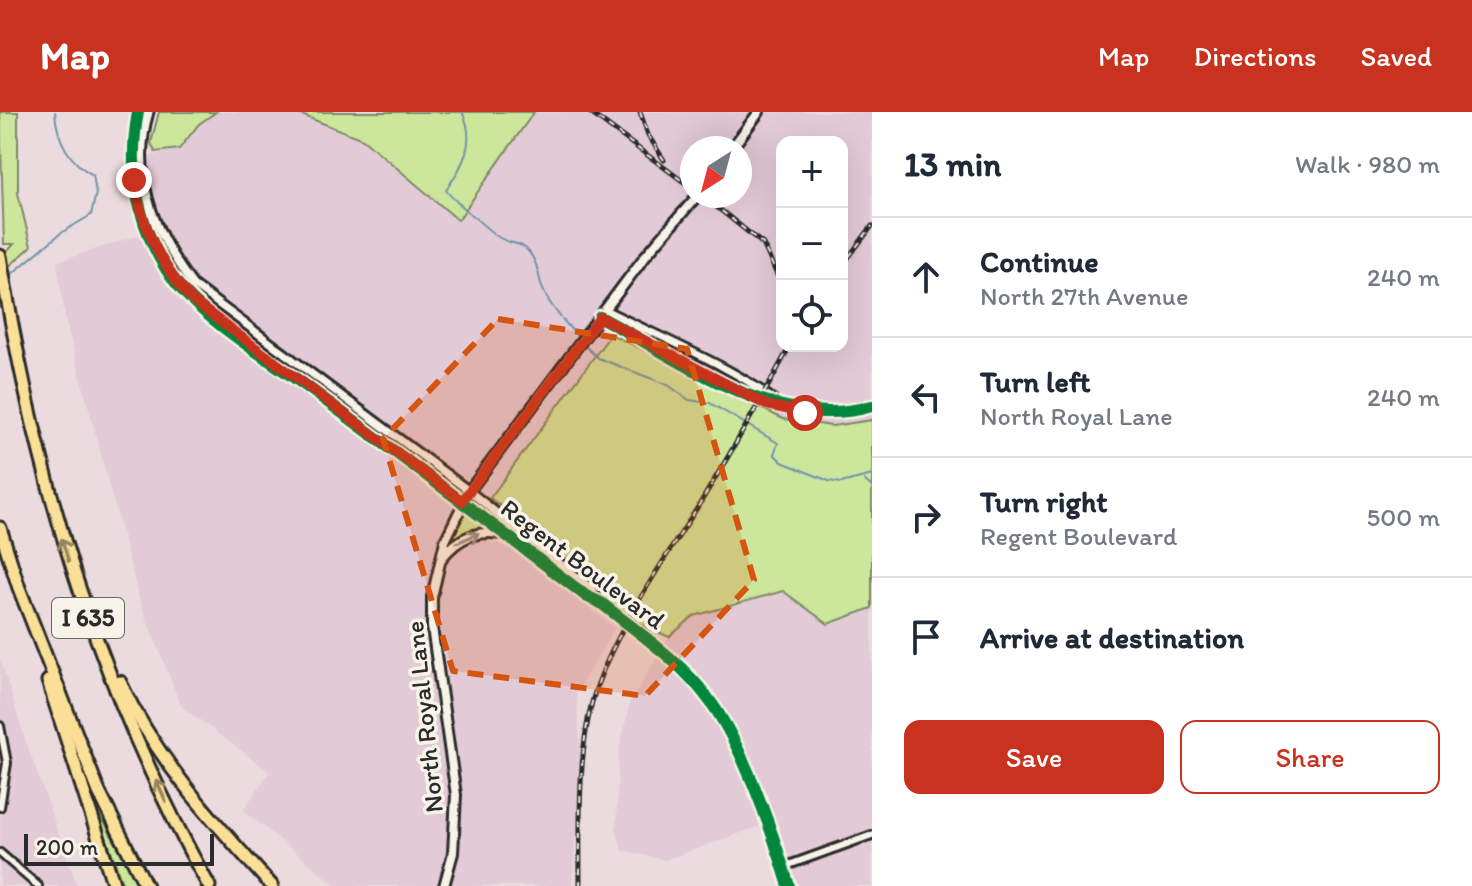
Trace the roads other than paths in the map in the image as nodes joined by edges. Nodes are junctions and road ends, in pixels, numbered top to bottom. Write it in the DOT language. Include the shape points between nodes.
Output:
graph roads {
  1 [pos="138,112"];
  2 [pos="149,112"];
  3 [pos="759,112"];
  4 [pos="140,126"];
  5 [pos="741,136"];
  6 [pos="138,158"];
  7 [pos="687,208"];
  8 [pos="0,256"];
  9 [pos="603,313"];
  10 [pos="723,370"];
  11 [pos="718,380"];
  12 [pos="779,405"];
  13 [pos="872,406"];
  14 [pos="469,491"];
  15 [pos="462,501"];
  16 [pos="0,528"];
  17 [pos="507,535"];
  18 [pos="438,563"];
  19 [pos="76,585"];
  20 [pos="19,588"];
  21 [pos="601,603"];
  22 [pos="0,726"];
  23 [pos="0,807"];
  24 [pos="872,835"];
  25 [pos="0,853"];
  26 [pos="783,867"];
  27 [pos="38,886"];
  28 [pos="114,886"];
  29 [pos="146,886"];
  30 [pos="209,886"];
  31 [pos="272,886"];
  32 [pos="444,886"];
  33 [pos="789,886"];
  1 -- 4 [label="street, Regent Boulevard"];
  2 -- 4 [label="street, Regent Boulevard"];
  3 -- 5 [label="main road"];
  4 -- 6 [label="street, Regent Boulevard"];
  6 -- 14 [label="street, Regent Boulevard" via="155,225 193,285"];
  6 -- 15 [label="street, Regent Boulevard" via="137,199 146,226 166,269 193,301"];
  7 -- 9 [label="main road, North Royal Lane"];
  19 -- 8 [label="highway, I 635, one-way" via="29,417"];
  9 -- 10 [label="street"];
  9 -- 11 [label="street"];
  9 -- 14 [label="main road, North Royal Lane"];
  10 -- 11 [label="street"];
  10 -- 12 [label="street"];
  11 -- 12 [label="street" via="766,405"];
  12 -- 13 [label="street" via="805,413"];
  14 -- 15 [label="main road, North Royal Lane"];
  14 -- 21 [label="street, Regent Boulevard" via="592,589"];
  15 -- 17 [label="street, Regent Boulevard"];
  15 -- 18 [label="main road, North Royal Lane"];
  16 -- 20 [label="highway, I 635"];
  18 -- 17 [label="main road, one-way" via="469,535"];
  17 -- 21 [label="street, Regent Boulevard"];
  18 -- 32 [label="main road, North Royal Lane" via="432,627 456,816"];
  30 -- 19 [label="highway, I 635, one-way" via="122,705"];
  19 -- 31 [label="highway" via="154,744 192,797"];
  20 -- 28 [label="highway"];
  20 -- 29 [label="highway, I 635" via="114,828"];
  21 -- 26 [label="street, Regent Boulevard" via="710,700 732,737"];
  22 -- 23 [label="street" via="7,763"];
  24 -- 26 [label="street"];
  25 -- 27 [label="street"];
  26 -- 33 [label="street, Regent Boulevard"];
}
